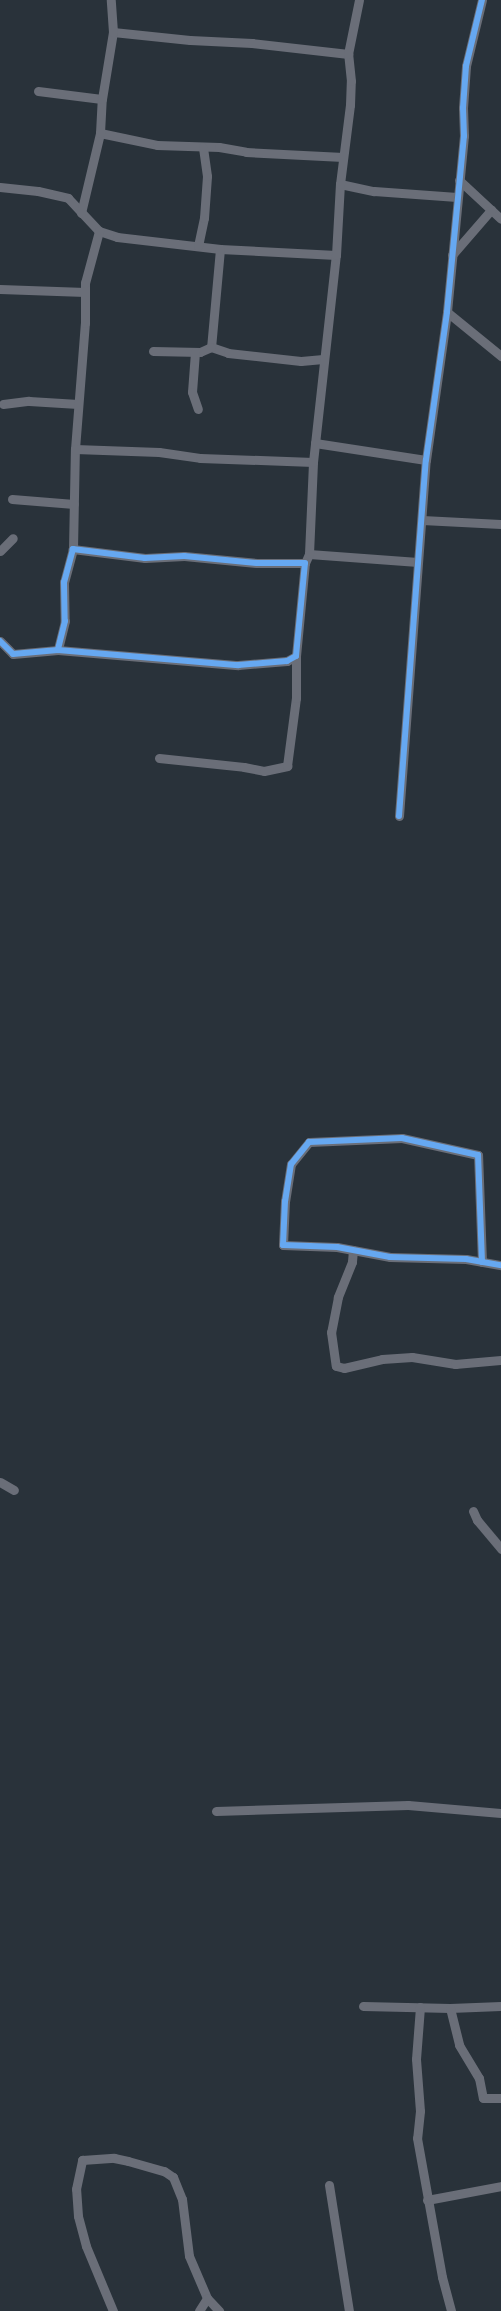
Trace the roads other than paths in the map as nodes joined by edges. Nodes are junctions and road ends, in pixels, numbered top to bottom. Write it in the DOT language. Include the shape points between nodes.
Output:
graph roads {
  1 [pos="111,0"];
  2 [pos="359,0"];
  3 [pos="482,0"];
  4 [pos="113,32"];
  5 [pos="348,54"];
  6 [pos="38,91"];
  7 [pos="102,99"];
  8 [pos="100,133"];
  9 [pos="204,147"];
  10 [pos="343,157"];
  11 [pos="459,180"];
  12 [pos="340,184"];
  13 [pos="0,187"];
  14 [pos="84,194"];
  15 [pos="457,197"];
  16 [pos="68,198"];
  17 [pos="492,210"];
  18 [pos="81,213"];
  19 [pos="501,220"];
  20 [pos="99,231"];
  21 [pos="198,246"];
  22 [pos="220,249"];
  23 [pos="452,255"];
  24 [pos="336,256"];
  25 [pos="0,288"];
  26 [pos="85,292"];
  27 [pos="447,312"];
  28 [pos="211,347"];
  29 [pos="153,351"];
  30 [pos="195,352"];
  31 [pos="501,356"];
  32 [pos="323,359"];
  33 [pos="4,404"];
  34 [pos="78,404"];
  35 [pos="198,409"];
  36 [pos="314,443"];
  37 [pos="75,449"];
  38 [pos="426,460"];
  39 [pos="312,462"];
  40 [pos="12,499"];
  41 [pos="74,504"];
  42 [pos="422,520"];
  43 [pos="501,524"];
  44 [pos="13,538"];
  45 [pos="73,550"];
  46 [pos="0,551"];
  47 [pos="309,554"];
  48 [pos="418,562"];
  49 [pos="305,563"];
  50 [pos="0,641"];
  51 [pos="58,650"];
  52 [pos="296,656"];
  53 [pos="160,758"];
  54 [pos="399,816"];
  55 [pos="353,1250"];
  56 [pos="482,1262"];
  57 [pos="501,1265"];
  58 [pos="501,1360"];
  59 [pos="0,1482"];
  60 [pos="14,1490"];
  61 [pos="473,1511"];
  62 [pos="501,1549"];
  63 [pos="216,1812"];
  64 [pos="501,1813"];
  65 [pos="363,2006"];
  66 [pos="501,2006"];
  67 [pos="420,2007"];
  68 [pos="450,2008"];
  69 [pos="501,2098"];
  70 [pos="329,2185"];
  71 [pos="501,2186"];
  72 [pos="427,2200"];
  73 [pos="207,2298"];
  74 [pos="113,2311"];
  75 [pos="199,2311"];
  76 [pos="219,2311"];
  77 [pos="349,2311"];
  78 [pos="450,2311"];
  1 -- 4 [label="street"];
  2 -- 5 [label="street"];
  3 -- 11 [label="street" via="466,66"];
  4 -- 5 [label="street"];
  4 -- 7 [label="street"];
  5 -- 10 [label="street" via="350,105"];
  6 -- 7 [label="street"];
  7 -- 8 [label="street"];
  8 -- 9 [label="street" via="150,144"];
  8 -- 14 [label="street"];
  9 -- 10 [label="street"];
  9 -- 21 [label="street" via="207,176"];
  10 -- 12 [label="street"];
  11 -- 15 [label="street"];
  11 -- 17 [label="street"];
  12 -- 15 [label="street" via="374,191"];
  12 -- 24 [label="street"];
  13 -- 16 [label="street"];
  14 -- 16 [label="street"];
  14 -- 18 [label="street"];
  15 -- 23 [label="street"];
  16 -- 18 [label="street"];
  17 -- 19 [label="street"];
  17 -- 23 [label="street"];
  18 -- 20 [label="street"];
  20 -- 21 [label="street" via="117,237"];
  20 -- 26 [label="street"];
  21 -- 22 [label="street"];
  22 -- 24 [label="street"];
  22 -- 28 [label="street"];
  23 -- 27 [label="street"];
  24 -- 32 [label="street"];
  25 -- 26 [label="street"];
  26 -- 34 [label="street"];
  27 -- 31 [label="street"];
  27 -- 38 [label="street"];
  28 -- 30 [label="street"];
  28 -- 32 [label="street" via="228,353"];
  29 -- 30 [label="street"];
  30 -- 35 [label="street" via="192,392"];
  32 -- 36 [label="street"];
  33 -- 34 [label="street" via="29,401"];
  34 -- 37 [label="street"];
  36 -- 38 [label="street"];
  36 -- 39 [label="street"];
  37 -- 39 [label="street"];
  37 -- 41 [label="street"];
  38 -- 42 [label="street"];
  39 -- 47 [label="street"];
  40 -- 41 [label="street"];
  41 -- 45 [label="street"];
  42 -- 43 [label="street"];
  42 -- 48 [label="street"];
  44 -- 46 [label="street"];
  45 -- 49 [label="street" via="146,558 184,556 257,563"];
  45 -- 51 [label="street" via="64,582 64,621"];
  47 -- 48 [label="street"];
  47 -- 49 [label="street"];
  48 -- 54 [label="street"];
  49 -- 52 [label="street"];
  50 -- 51 [label="street" via="14,654"];
  51 -- 52 [label="street" via="238,665 287,662"];
  52 -- 53 [label="street" via="296,698 287,766 264,771"];
  55 -- 56 [label="street" via="390,1257"];
  55 -- 56 [label="street" via="283,1245 291,1164 309,1142 402,1138 478,1155"];
  55 -- 58 [label="street" via="331,1332 336,1366 344,1368 382,1359 412,1357 455,1364"];
  56 -- 57 [label="street"];
  59 -- 60 [label="street"];
  61 -- 62 [label="street"];
  63 -- 64 [label="street" via="408,1805"];
  65 -- 67 [label="street"];
  66 -- 68 [label="street"];
  67 -- 68 [label="street"];
  67 -- 72 [label="street" via="416,2059 420,2111 417,2138"];
  68 -- 69 [label="street" via="458,2044 479,2078 483,2098"];
  70 -- 77 [label="street"];
  71 -- 72 [label="street"];
  72 -- 78 [label="street"];
  73 -- 74 [label="street" via="189,2256 182,2199 173,2177 164,2171 114,2158 82,2160 76,2189 78,2216 86,2246"];
  73 -- 75 [label="street"];
  73 -- 76 [label="street"];
}
